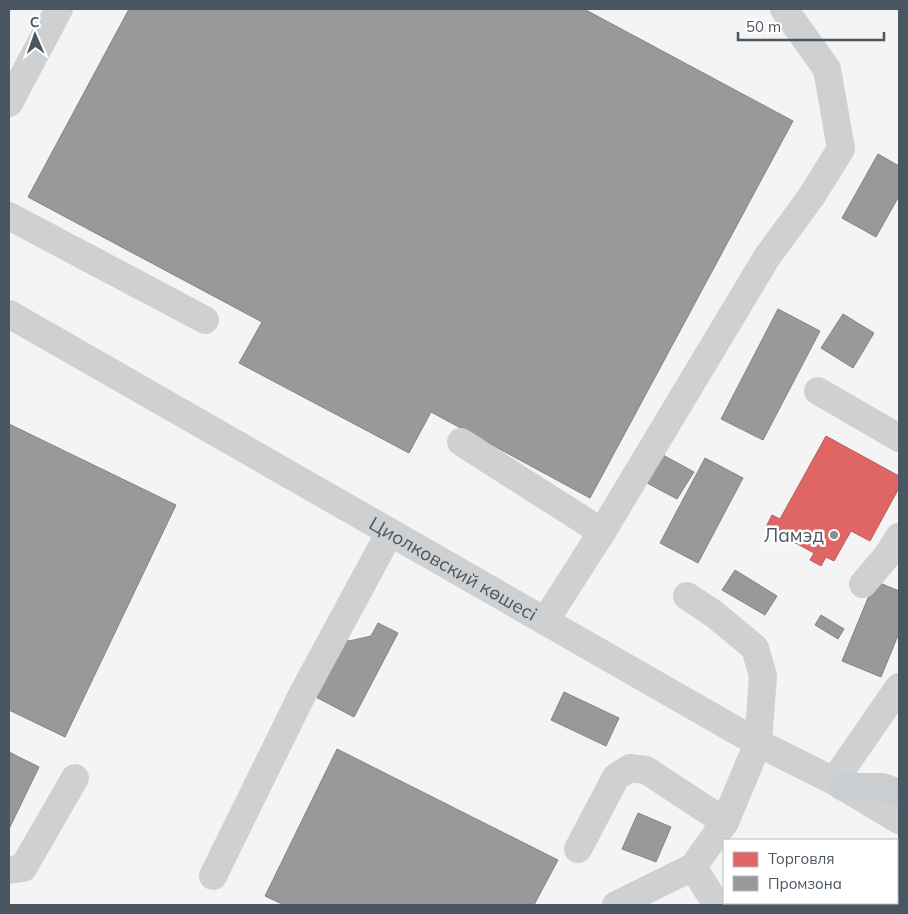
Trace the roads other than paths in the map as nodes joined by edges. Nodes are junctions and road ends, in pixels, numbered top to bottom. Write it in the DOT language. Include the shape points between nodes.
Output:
graph roads {
  1 [pos="59,9"];
  2 [pos="784,9"];
  3 [pos="9,102"];
  4 [pos="9,216"];
  5 [pos="9,314"];
  6 [pos="205,320"];
  7 [pos="818,391"];
  8 [pos="899,438"];
  9 [pos="461,442"];
  10 [pos="390,532"];
  11 [pos="602,532"];
  12 [pos="895,553"];
  13 [pos="864,584"];
  14 [pos="686,596"];
  15 [pos="546,622"];
  16 [pos="899,687"];
  17 [pos="758,743"];
  18 [pos="75,778"];
  19 [pos="839,784"];
  20 [pos="899,794"];
  21 [pos="899,820"];
  22 [pos="720,838"];
  23 [pos="578,850"];
  24 [pos="693,866"];
  25 [pos="9,870"];
  26 [pos="213,876"];
  27 [pos="616,905"];
  28 [pos="717,905"];
  1 -- 3 [label="street"];
  2 -- 11 [label="street" via="827,69 841,149 812,197 767,257"];
  4 -- 6 [label="street"];
  5 -- 10 [label="street, Циолковский көшесі"];
  7 -- 8 [label="street"];
  9 -- 11 [label="street"];
  10 -- 15 [label="street, Циолковский көшесі"];
  10 -- 26 [label="street" via="302,695"];
  11 -- 15 [label="street"];
  12 -- 13 [label="street"];
  14 -- 17 [label="street" via="755,648 763,676"];
  15 -- 17 [label="street, Циолковский көшесі"];
  16 -- 19 [label="street"];
  17 -- 19 [label="street, Циолковский көшесі"];
  17 -- 22 [label="street"];
  18 -- 25 [label="street" via="23,868"];
  19 -- 20 [label="main road" via="883,787"];
  19 -- 21 [label="street, Циолковский көшесі"];
  22 -- 23 [label="street" via="646,770 630,768 616,777"];
  22 -- 24 [label="street"];
  24 -- 27 [label="street"];
  24 -- 28 [label="street"];
}
